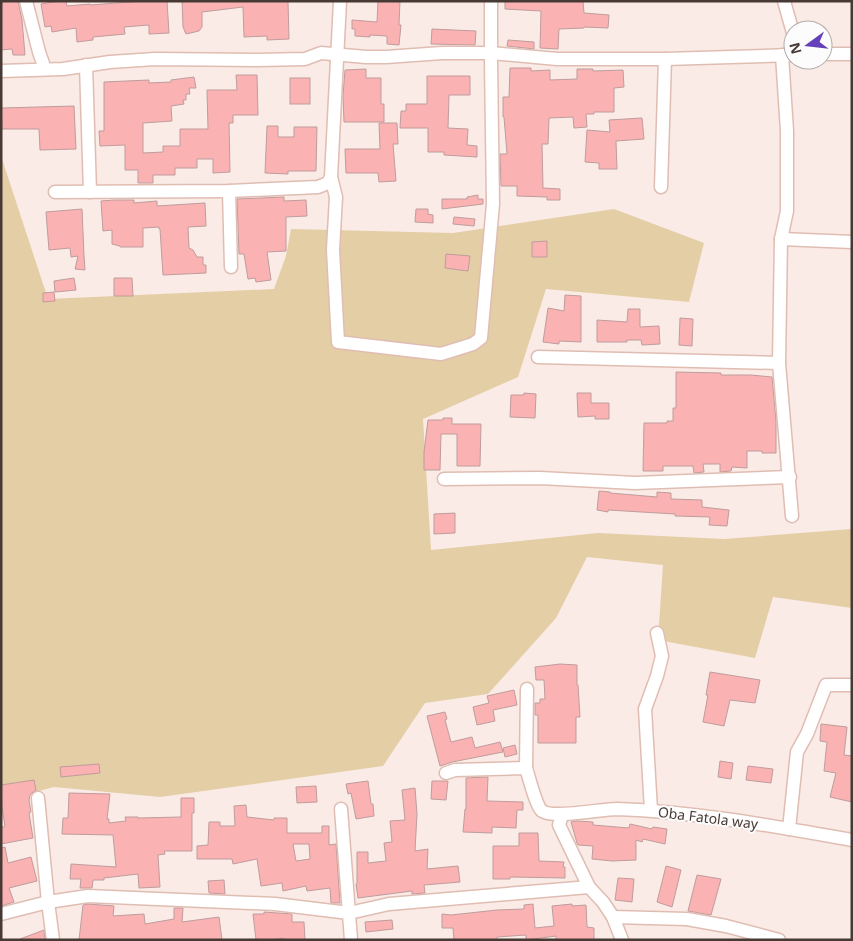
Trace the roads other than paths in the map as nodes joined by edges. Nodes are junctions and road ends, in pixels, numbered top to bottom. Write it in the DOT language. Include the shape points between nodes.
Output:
graph roads {
  1 [pos="26,1"];
  2 [pos="340,1"];
  3 [pos="491,1"];
  4 [pos="784,1"];
  5 [pos="789,20"];
  6 [pos="491,53"];
  7 [pos="833,54"];
  8 [pos="852,54"];
  9 [pos="336,55"];
  10 [pos="783,55"];
  11 [pos="665,59"];
  12 [pos="86,65"];
  13 [pos="45,69"];
  14 [pos="788,70"];
  15 [pos="1,71"];
  16 [pos="331,176"];
  17 [pos="661,187"];
  18 [pos="229,191"];
  19 [pos="55,192"];
  20 [pos="90,192"];
  21 [pos="781,239"];
  22 [pos="852,242"];
  23 [pos="231,267"];
  24 [pos="538,357"];
  25 [pos="779,363"];
  26 [pos="790,476"];
  27 [pos="444,479"];
  28 [pos="792,516"];
  29 [pos="656,633"];
  30 [pos="852,685"];
  31 [pos="527,689"];
  32 [pos="526,768"];
  33 [pos="446,773"];
  34 [pos="38,798"];
  35 [pos="341,809"];
  36 [pos="650,810"];
  37 [pos="562,815"];
  38 [pos="789,829"];
  39 [pos="852,840"];
  40 [pos="589,886"];
  41 [pos="48,902"];
  42 [pos="1,914"];
  43 [pos="349,914"];
  44 [pos="613,917"];
  45 [pos="53,940"];
  46 [pos="351,940"];
  47 [pos="622,940"];
  48 [pos="779,940"];
  1 -- 13 [label="street"];
  2 -- 9 [label="street"];
  3 -- 6 [label="street"];
  4 -- 5 [label="street"];
  6 -- 9 [label="street" via="366,58"];
  6 -- 11 [label="street" via="557,59"];
  6 -- 16 [label="street" via="493,204 481,338 473,344 441,354 338,342 333,250 336,198"];
  7 -- 8 [label="street"];
  9 -- 12 [label="street" via="321,53 305,59 155,59"];
  9 -- 16 [label="street"];
  10 -- 11 [label="street"];
  11 -- 17 [label="street"];
  12 -- 13 [label="street"];
  12 -- 20 [label="street"];
  13 -- 15 [label="street"];
  14 -- 21 [label="street" via="787,211"];
  16 -- 18 [label="street" via="328,183 318,187"];
  18 -- 20 [label="street"];
  18 -- 23 [label="street"];
  19 -- 20 [label="street"];
  21 -- 22 [label="street"];
  21 -- 25 [label="street"];
  24 -- 25 [label="street"];
  25 -- 26 [label="street"];
  26 -- 27 [label="street" via="636,483 540,478"];
  26 -- 28 [label="street"];
  29 -- 36 [label="street" via="662,656 645,709"];
  30 -- 38 [label="street" via="826,684 807,734 796,752"];
  31 -- 32 [label="street"];
  32 -- 33 [label="street"];
  32 -- 37 [label="street" via="538,806 543,812"];
  34 -- 41 [label="street"];
  35 -- 43 [label="street"];
  36 -- 37 [label="street, Oba Fatola way" via="612,809"];
  36 -- 38 [label="street, Oba Fatola way"];
  37 -- 40 [label="street" via="559,825"];
  38 -- 39 [label="street, Oba Fatola way"];
  40 -- 43 [label="street" via="389,904"];
  40 -- 44 [label="street"];
  41 -- 42 [label="street"];
  41 -- 43 [label="street" via="88,896 276,904"];
  41 -- 45 [label="street"];
  43 -- 46 [label="street"];
  44 -- 47 [label="street"];
  44 -- 48 [label="street" via="687,919"];
}
